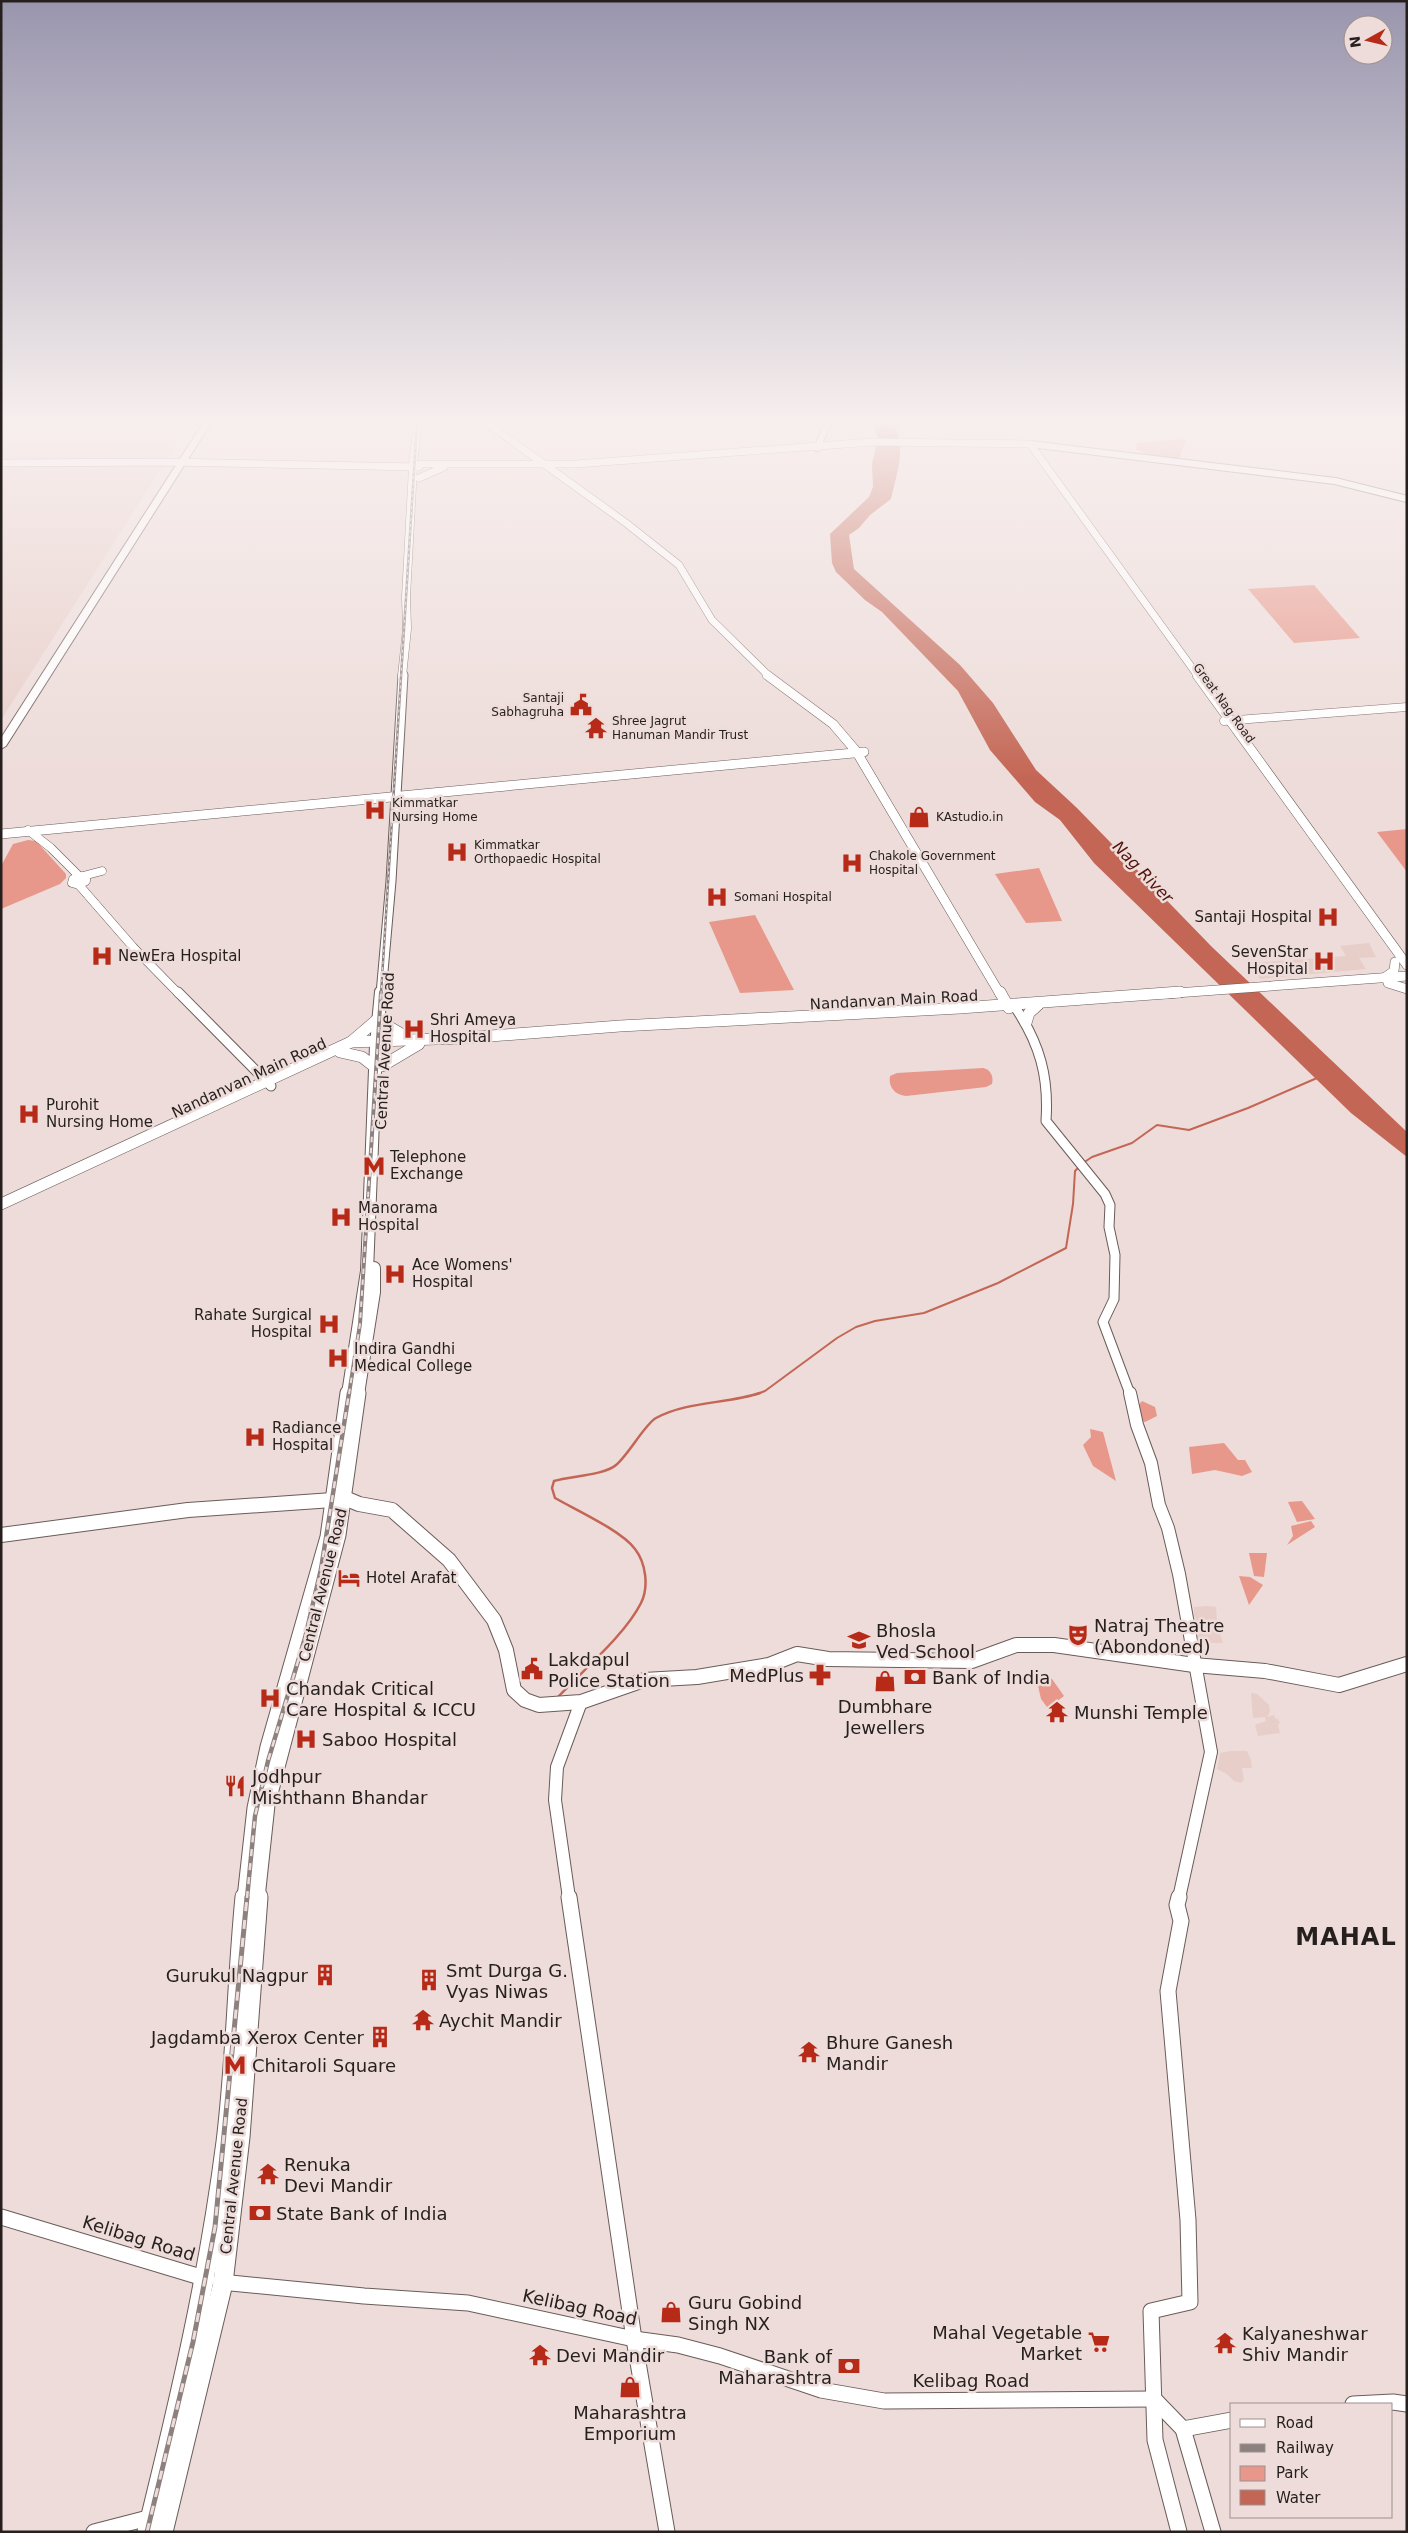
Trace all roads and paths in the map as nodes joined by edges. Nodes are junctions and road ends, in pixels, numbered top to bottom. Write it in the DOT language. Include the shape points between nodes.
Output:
graph roads {
  1 [pos="127,541"];
  2 [pos="128,541"];
  3 [pos="410,541"];
  4 [pos="650,541"];
  5 [pos="654,541"];
  6 [pos="1097,541"];
  7 [pos="1407,709"];
  8 [pos="1228,723"];
  9 [pos="1,734"];
  10 [pos="1,746"];
  11 [pos="860,752"];
  12 [pos="397,795"];
  13 [pos="29,831"];
  14 [pos="1,833"];
  15 [pos="1403,963"];
  16 [pos="1406,978"];
  17 [pos="1386,980"];
  18 [pos="996,986"];
  19 [pos="1407,989"];
  20 [pos="1221,992"];
  21 [pos="1011,1005"];
  22 [pos="975,1006"];
  23 [pos="1038,1006"];
  24 [pos="382,1022"];
  25 [pos="1027,1027"];
  26 [pos="409,1039"];
  27 [pos="350,1042"];
  28 [pos="380,1042"];
  29 [pos="419,1044"];
  30 [pos="340,1052"];
  31 [pos="379,1067"];
  32 [pos="268,1083"];
  33 [pos="1,1204"];
  34 [pos="1,1209"];
  35 [pos="337,1504"];
  36 [pos="283,1508"];
  37 [pos="1,1535"];
  38 [pos="1,1541"];
  39 [pos="1407,1664"];
  40 [pos="1194,1666"];
  41 [pos="581,1702"];
  42 [pos="1,2217"];
  43 [pos="214,2281"];
  44 [pos="634,2339"];
  45 [pos="1154,2399"];
  46 [pos="1373,2403"];
  47 [pos="1407,2404"];
  48 [pos="1230,2420"];
  49 [pos="1183,2429"];
  50 [pos="157,2523"];
  51 [pos="94,2532"];
  52 [pos="667,2532"];
  53 [pos="1179,2532"];
  54 [pos="1212,2532"];
  1 -- 9 [label="highway"];
  2 -- 10 [label="highway"];
  3 -- 12 [label="main road" via="406,597 409,628 406,738"];
  4 -- 11 [label="main road" via="679,565 712,620 772,679 833,724"];
  5 -- 11 [label="main road" via="685,564 715,616 778,678 840,722"];
  6 -- 8 [label="main road, Great Nag Road"];
  7 -- 8 [label="street"];
  8 -- 15 [label="main road, Great Nag Road"];
  11 -- 12 [label="main road"];
  11 -- 18 [label="main road"];
  11 -- 21 [label="main road"];
  12 -- 13 [label="main road"];
  12 -- 24 [label="main road, Central Avenue Road"];
  13 -- 14 [label="main road"];
  13 -- 32 [label="street" via="51,848 81,880 85,894 90,895 133,948"];
  15 -- 16 [label="main road, Great Nag Road"];
  15 -- 17 [label="main road"];
  16 -- 17 [label="main road, Nandanvan Main Road"];
  17 -- 19 [label="main road"];
  17 -- 20 [label="main road, Nandanvan Main Road"];
  18 -- 21 [label="main road"];
  18 -- 22 [label="main road" via="995,995 990,1000"];
  20 -- 21 [label="main road"];
  20 -- 23 [label="main road, Nandanvan Main Road"];
  21 -- 22 [label="main road"];
  21 -- 23 [label="main road, Nandanvan Main Road"];
  21 -- 25 [label="street" via="1020,1024"];
  21 -- 29 [label="main road, Nandanvan Main Road"];
  22 -- 26 [label="main road"];
  23 -- 25 [label="main road" via="1029,1013"];
  24 -- 26 [label="main road"];
  24 -- 27 [label="main road"];
  24 -- 28 [label="main road, Central Avenue Road"];
  25 -- 40 [label="street" via="1042,1059 1048,1093 1046,1121 1105,1194 1110,1205 1109,1227 1115,1255 1114,1299 1103,1322 1129,1390 1151,1463 1159,1505 1179,1574"];
  26 -- 28 [label="main road"];
  27 -- 28 [label="main road"];
  27 -- 32 [label="main road"];
  28 -- 29 [label="main road, Nandanvan Main Road"];
  28 -- 30 [label="main road, Nandanvan Main Road"];
  28 -- 31 [label="main road, Central Avenue Road"];
  29 -- 31 [label="main road"];
  30 -- 31 [label="main road" via="362,1057"];
  30 -- 32 [label="main road, Nandanvan Main Road"];
  31 -- 35 [label="main road, Central Avenue Road" via="378,1163 372,1223 374,1292"];
  32 -- 33 [label="main road"];
  32 -- 34 [label="main road, Nandanvan Main Road"];
  35 -- 36 [label="main road"];
  35 -- 41 [label="main road" via="349,1509 359,1504 392,1510 449,1560 494,1620 506,1650 510,1679 518,1695 539,1705"];
  35 -- 43 [label="main road, Central Avenue Road" via="338,1534 261,1805 242,1930"];
  36 -- 37 [label="main road" via="188,1510"];
  36 -- 38 [label="main road" via="186,1515 116,1528"];
  39 -- 40 [label="main road" via="1339,1685 1265,1671"];
  40 -- 41 [label="main road" via="1054,1645 1016,1645 972,1661 828,1659 797,1654 769,1665 689,1678 644,1680"];
  40 -- 45 [label="street" via="1211,1752 1177,1905 1181,1921 1168,1991 1188,2220 1190,2302 1151,2311"];
  41 -- 44 [label="street" via="557,1767 555,1800"];
  42 -- 43 [label="street, Kelibag Road"];
  43 -- 44 [label="street, Kelibag Road" via="468,2303"];
  43 -- 50 [label="main road, Central Avenue Road"];
  44 -- 45 [label="street, Kelibag Road" via="678,2345 821,2390 884,2401"];
  44 -- 52 [label="street"];
  45 -- 49 [label="street"];
  45 -- 53 [label="street" via="1155,2440"];
  46 -- 47 [label="street"];
  48 -- 49 [label="street"];
  49 -- 54 [label="street"];
  50 -- 51 [label="street"];
}
